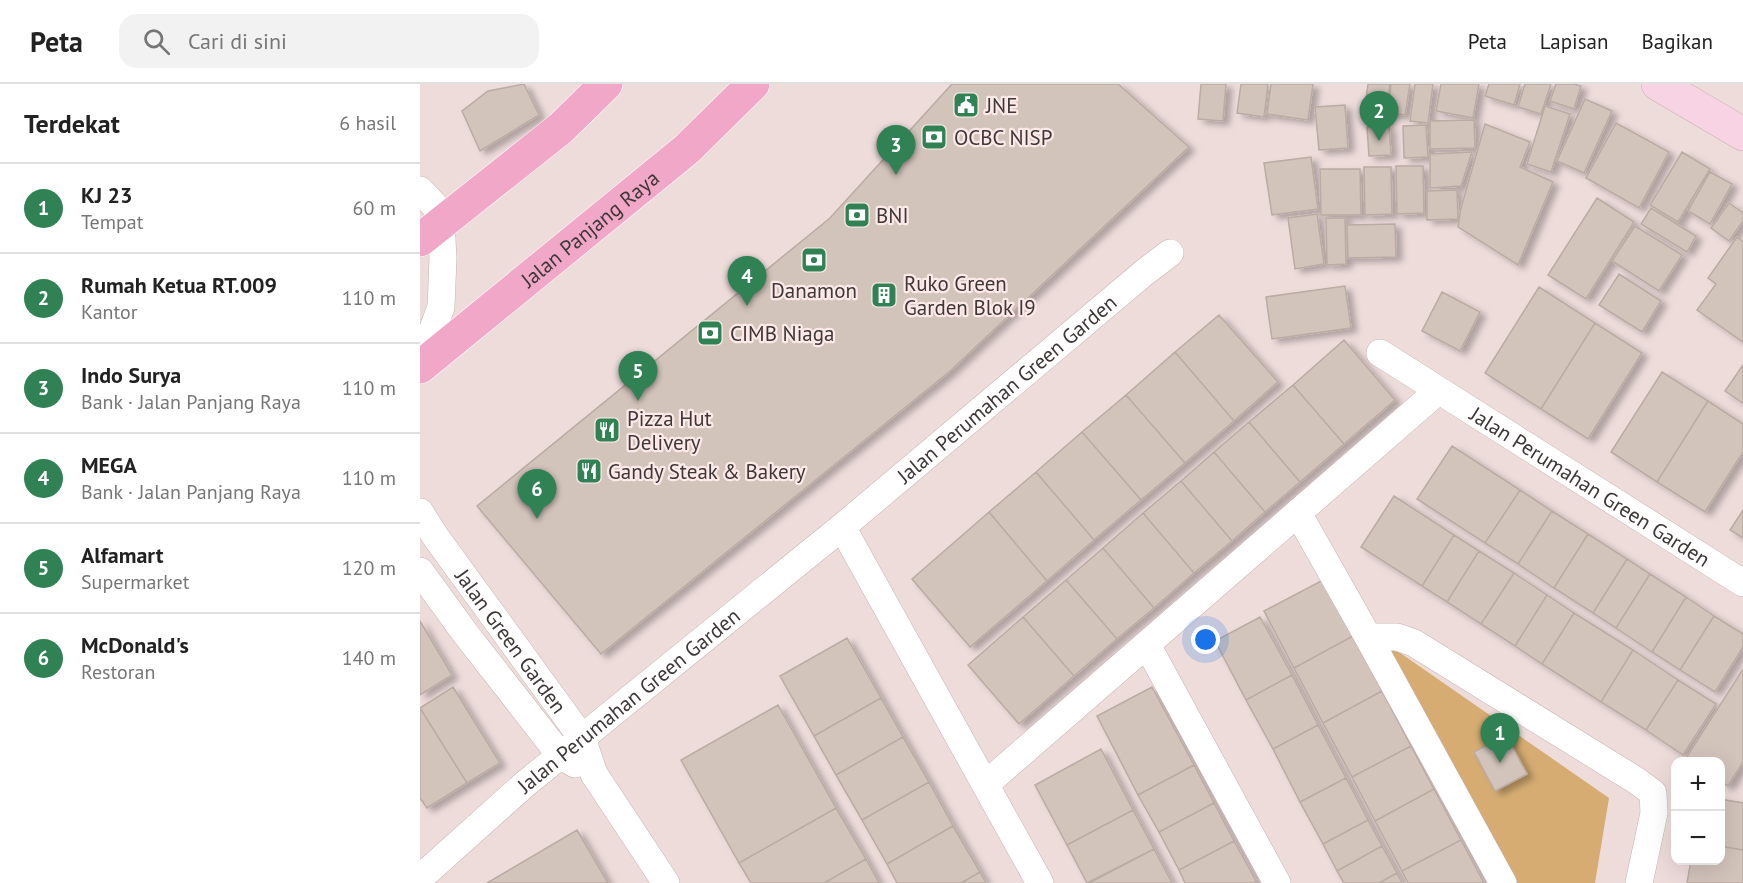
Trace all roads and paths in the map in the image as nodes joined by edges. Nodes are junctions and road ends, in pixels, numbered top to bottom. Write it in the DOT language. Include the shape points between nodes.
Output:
graph roads {
  1 [pos="606,84"];
  2 [pos="753,84"];
  3 [pos="1658,84"];
  4 [pos="1743,134"];
  5 [pos="420,190"];
  6 [pos="430,231"];
  7 [pos="1170,253"];
  8 [pos="1380,352"];
  9 [pos="420,365"];
  10 [pos="1438,391"];
  11 [pos="420,512"];
  12 [pos="1298,513"];
  13 [pos="842,527"];
  14 [pos="420,571"];
  15 [pos="1743,583"];
  16 [pos="1368,637"];
  17 [pos="1147,645"];
  18 [pos="582,738"];
  19 [pos="561,756"];
  20 [pos="594,774"];
  21 [pos="986,784"];
  22 [pos="420,878"];
  23 [pos="666,883"];
  24 [pos="1040,883"];
  25 [pos="1277,883"];
  26 [pos="1503,883"];
  27 [pos="1639,883"];
  1 -- 6 [label="main road" via="561,128"];
  2 -- 9 [label="main road, Jalan Panjang Raya" via="687,149"];
  3 -- 4 [label="street"];
  5 -- 6 [label="street" via="435,206"];
  6 -- 9 [label="street" via="443,258 441,307"];
  7 -- 13 [label="street, Jalan Perumahan Green Garden"];
  8 -- 10 [label="street, Jalan Perumahan Green Garden"];
  10 -- 12 [label="street"];
  10 -- 15 [label="street, Jalan Perumahan Green Garden"];
  11 -- 18 [label="street, Jalan Green Garden"];
  12 -- 16 [label="street"];
  12 -- 17 [label="street"];
  13 -- 18 [label="street, Jalan Perumahan Green Garden"];
  13 -- 21 [label="street"];
  14 -- 19 [label="street, Jalan Green Garden"];
  16 -- 26 [label="street"];
  16 -- 27 [label="street" via="1397,637 1414,643 1653,793 1654,813"];
  17 -- 21 [label="street"];
  17 -- 25 [label="street"];
  18 -- 19 [label="street, Jalan Perumahan Green Garden"];
  18 -- 20 [label="street, Jalan Green Garden"];
  19 -- 20 [label="street, Jalan Green Garden"];
  19 -- 22 [label="street, Jalan Perumahan Green Garden"];
  20 -- 23 [label="street, Jalan Green Garden"];
  21 -- 24 [label="street"];
}
